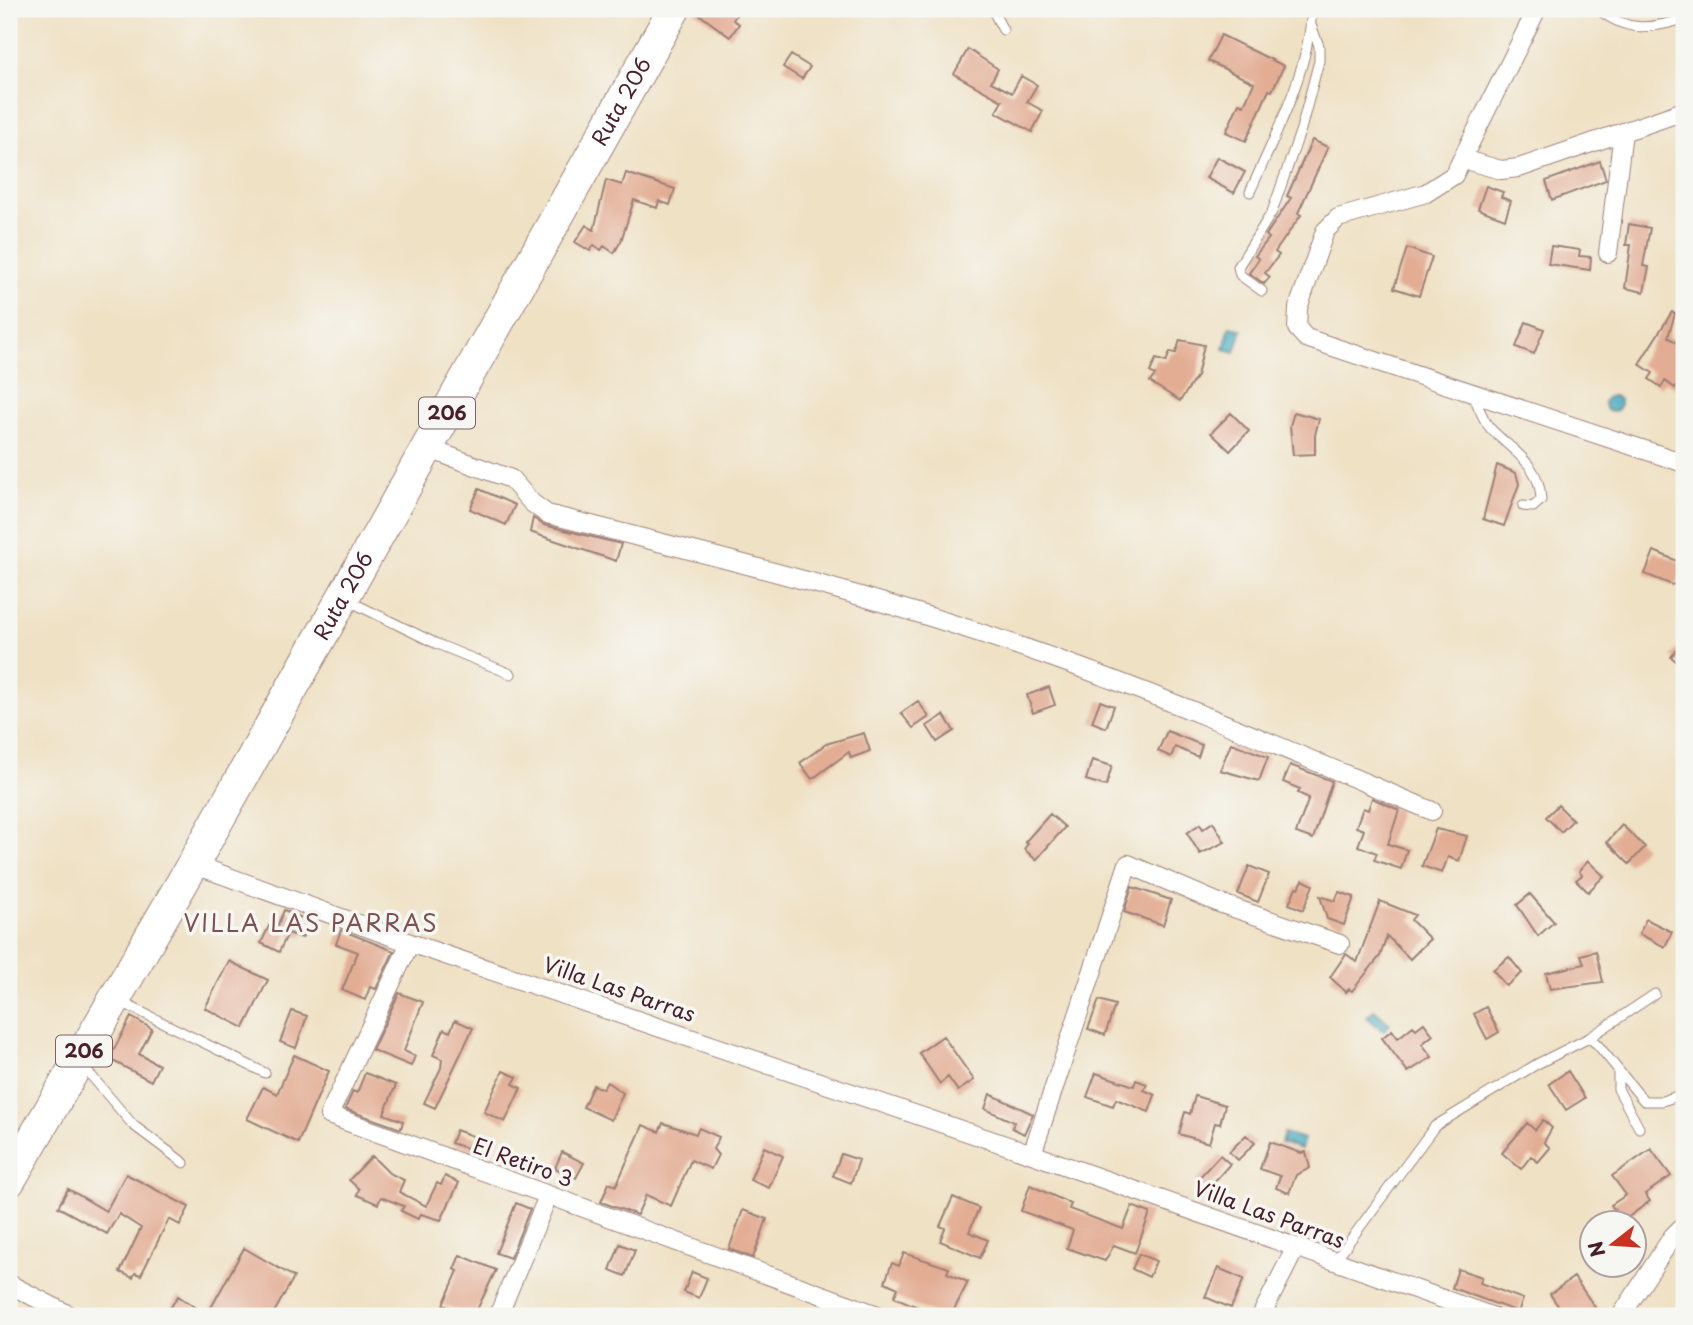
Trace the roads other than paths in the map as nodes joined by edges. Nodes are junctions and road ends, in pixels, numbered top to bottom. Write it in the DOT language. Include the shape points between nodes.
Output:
graph roads {
  1 [pos="674,9"];
  2 [pos="992,9"];
  3 [pos="1312,9"];
  4 [pos="1537,9"];
  5 [pos="1598,9"];
  6 [pos="1684,19"];
  7 [pos="1311,25"];
  8 [pos="1003,30"];
  9 [pos="1684,111"];
  10 [pos="1623,132"];
  11 [pos="1462,159"];
  12 [pos="1250,192"];
  13 [pos="1608,253"];
  14 [pos="1262,291"];
  15 [pos="1473,395"];
  16 [pos="427,448"];
  17 [pos="1684,463"];
  18 [pos="1523,506"];
  19 [pos="343,597"];
  20 [pos="511,674"];
  21 [pos="1432,811"];
  22 [pos="193,864"];
  23 [pos="410,943"];
  24 [pos="1340,944"];
  25 [pos="1655,994"];
  26 [pos="114,998"];
  27 [pos="1589,1038"];
  28 [pos="78,1060"];
  29 [pos="1618,1070"];
  30 [pos="265,1073"];
  31 [pos="1684,1094"];
  32 [pos="1639,1128"];
  33 [pos="1032,1154"];
  34 [pos="184,1163"];
  35 [pos="9,1181"];
  36 [pos="548,1196"];
  37 [pos="1684,1225"];
  38 [pos="1295,1249"];
  39 [pos="1334,1262"];
  40 [pos="9,1284"];
  41 [pos="1626,1311"];
  42 [pos="71,1316"];
  43 [pos="498,1316"];
  44 [pos="880,1316"];
  45 [pos="1261,1316"];
  46 [pos="1491,1316"];
  1 -- 16 [label="highway, Ruta 206 / 206"];
  2 -- 8 [label="lane"];
  3 -- 7 [label="lane"];
  4 -- 11 [label="street"];
  5 -- 6 [label="lane" via="1629,28 1656,28"];
  7 -- 12 [label="lane" via="1295,89"];
  7 -- 14 [label="lane" via="1319,61 1301,129 1272,212 1238,267 1240,275"];
  9 -- 10 [label="street"];
  10 -- 11 [label="street" via="1518,168 1501,170"];
  10 -- 13 [label="street"];
  11 -- 15 [label="street" via="1454,175 1426,193 1339,218 1325,231 1298,308 1297,328 1306,338"];
  15 -- 17 [label="street"];
  15 -- 18 [label="lane" via="1489,428 1523,454 1535,477 1541,500 1533,507"];
  16 -- 19 [label="highway, Ruta 206 / 206"];
  16 -- 21 [label="street" via="511,479 547,514 817,581 1044,654"];
  19 -- 20 [label="lane" via="437,644"];
  19 -- 22 [label="highway, Ruta 206 / 206"];
  22 -- 23 [label="street, Villa Las Parras"];
  22 -- 26 [label="highway, Ruta 206 / 206"];
  23 -- 33 [label="street, Villa Las Parras"];
  23 -- 36 [label="street, El Retiro 3" via="329,1115"];
  24 -- 33 [label="street" via="1219,903 1128,864"];
  25 -- 27 [label="lane"];
  26 -- 28 [label="highway, Ruta 206 / 206"];
  26 -- 30 [label="lane"];
  27 -- 29 [label="lane"];
  27 -- 39 [label="lane" via="1536,1064 1435,1126"];
  28 -- 34 [label="lane" via="133,1125"];
  28 -- 35 [label="highway, Ruta 206 / 206"];
  29 -- 31 [label="lane" via="1644,1101"];
  29 -- 32 [label="lane" via="1618,1089"];
  33 -- 38 [label="street, Villa Las Parras"];
  36 -- 43 [label="street"];
  36 -- 44 [label="street, El Retiro 3"];
  37 -- 41 [label="street" via="1652,1266"];
  38 -- 39 [label="street, Villa Las Parras"];
  38 -- 45 [label="street"];
  39 -- 46 [label="street, Villa Las Parras"];
  40 -- 42 [label="street"];
}
